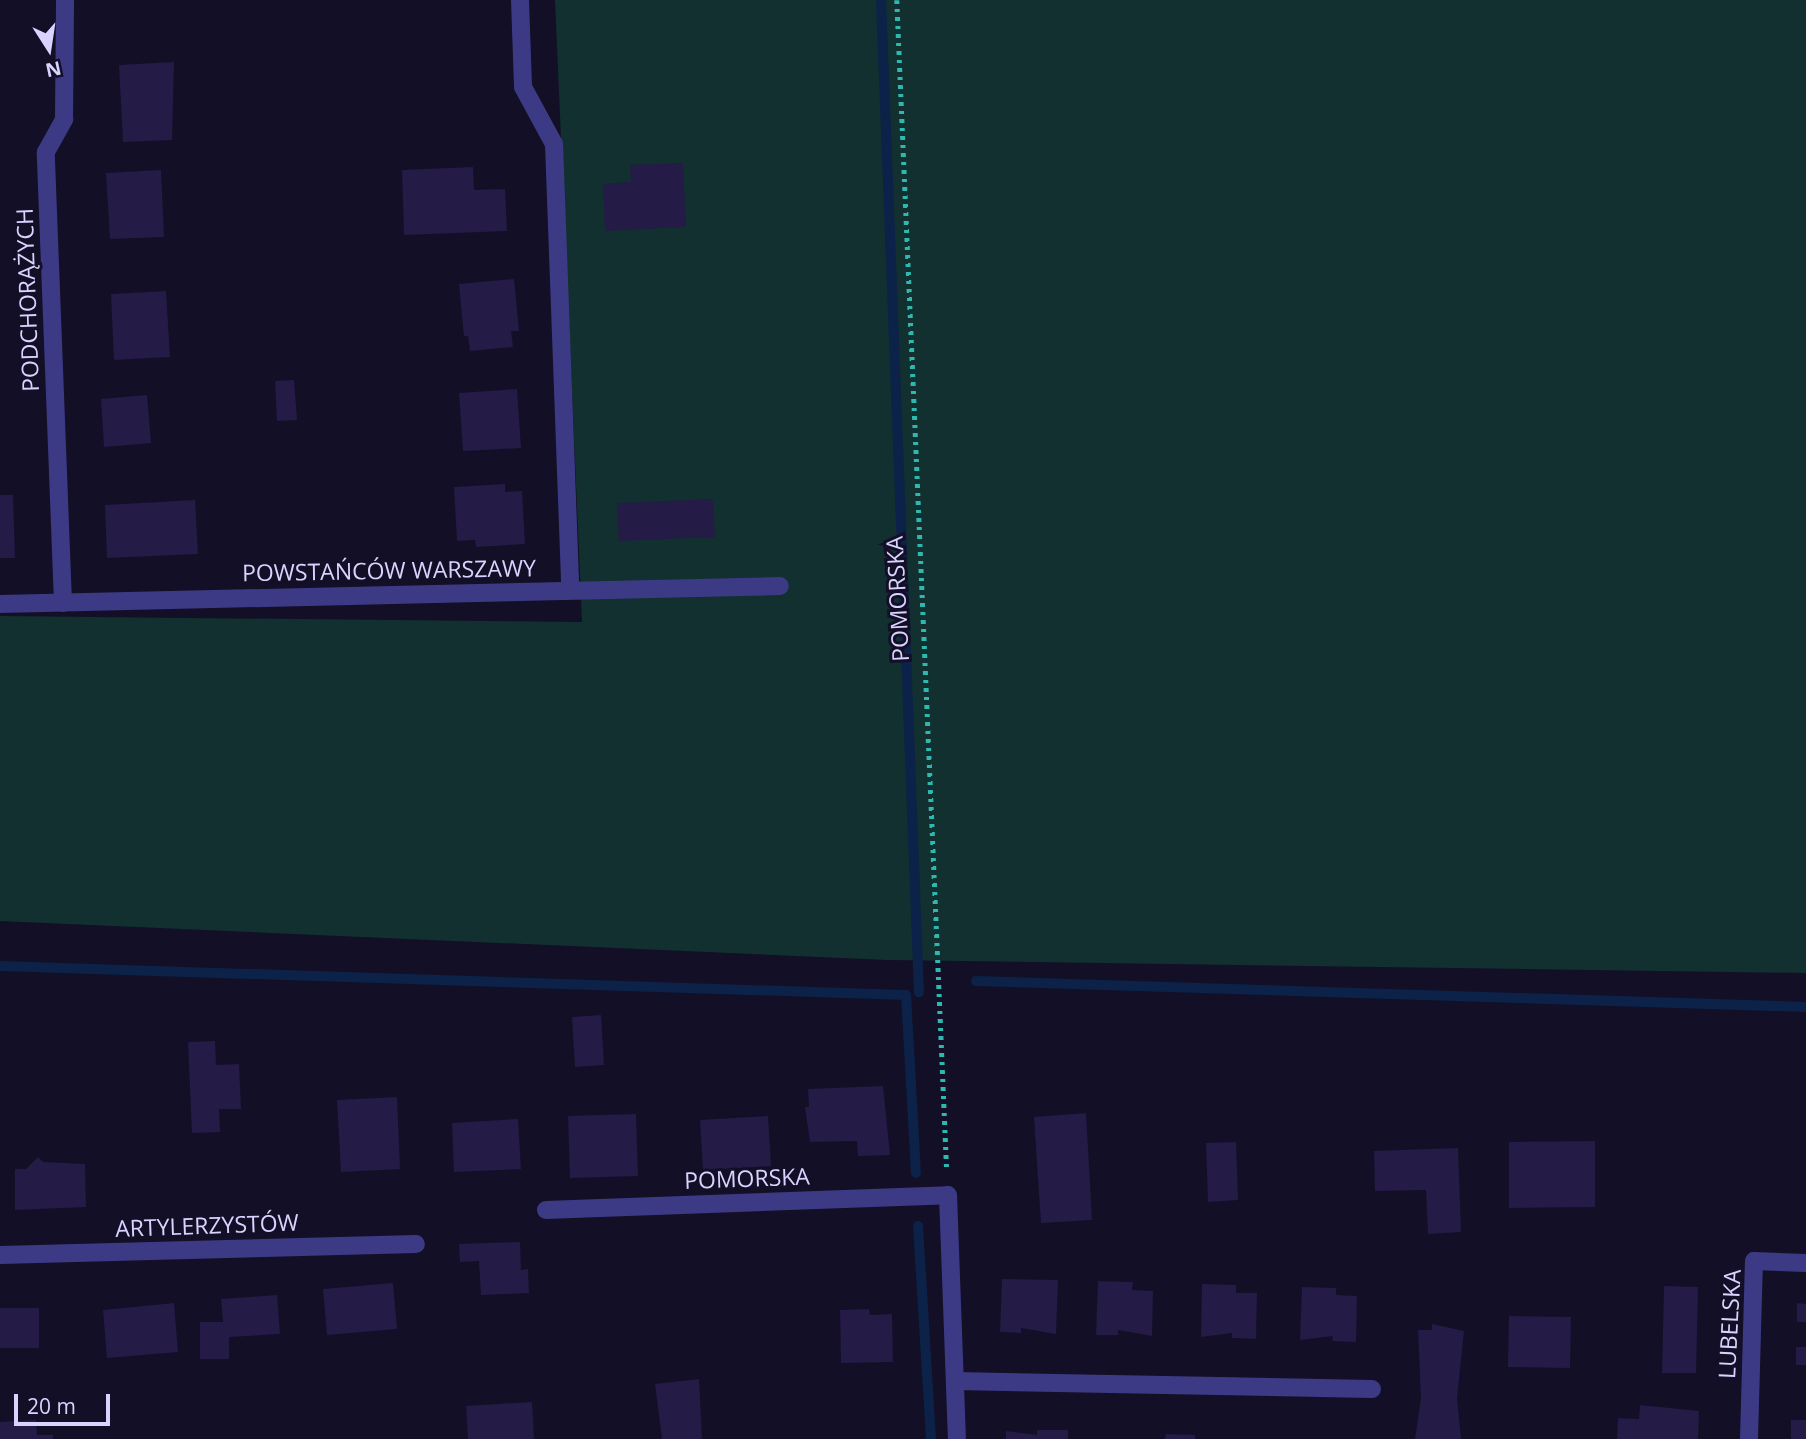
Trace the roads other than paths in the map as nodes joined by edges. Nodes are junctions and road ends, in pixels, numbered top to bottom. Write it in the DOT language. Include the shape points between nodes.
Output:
graph roads {
  1 [pos="65,0"];
  2 [pos="520,0"];
  3 [pos="780,586"];
  4 [pos="570,590"];
  5 [pos="63,603"];
  6 [pos="0,604"];
  7 [pos="546,1210"];
  8 [pos="416,1244"];
  9 [pos="0,1255"];
  10 [pos="1806,1263"];
  11 [pos="955,1381"];
  12 [pos="1372,1389"];
  13 [pos="957,1439"];
  14 [pos="1749,1439"];
  1 -- 5 [label="street, PODCHORĄŻYCH" via="64,119 46,152"];
  2 -- 4 [label="street" via="523,88 554,144"];
  3 -- 4 [label="street, POWSTAŃCÓW WARSZAWY"];
  4 -- 5 [label="street, POWSTAŃCÓW WARSZAWY"];
  5 -- 6 [label="street, POWSTAŃCÓW WARSZAWY"];
  7 -- 11 [label="street, POMORSKA" via="948,1195"];
  8 -- 9 [label="street, ARTYLERZYSTÓW"];
  10 -- 14 [label="street, LUBELSKA" via="1754,1261"];
  11 -- 12 [label="street"];
  11 -- 13 [label="street"];
}
